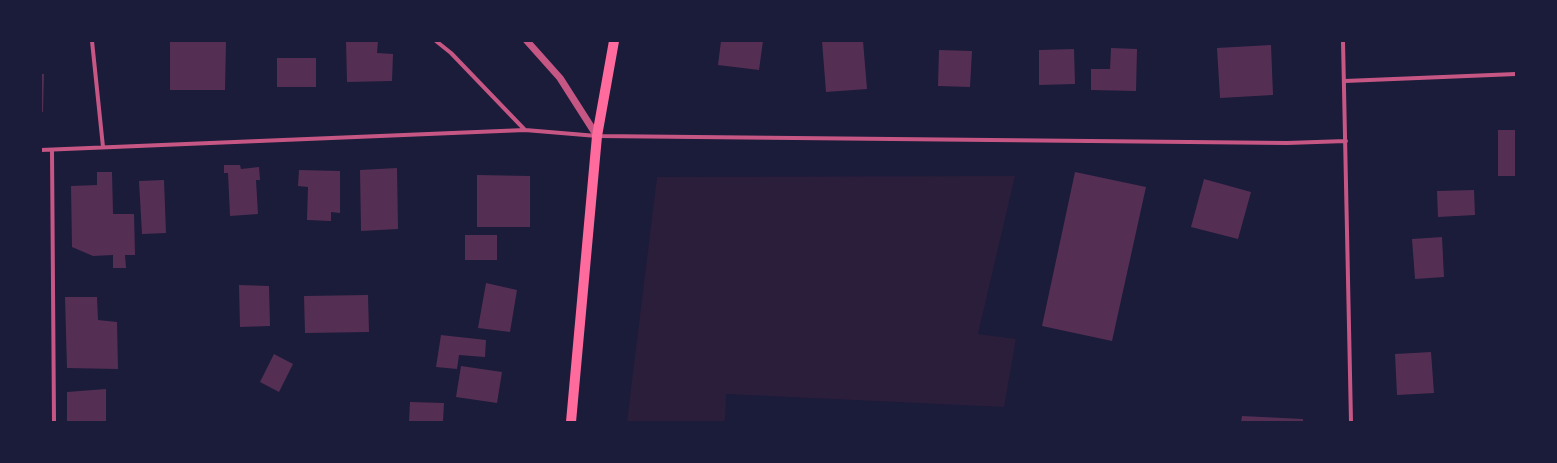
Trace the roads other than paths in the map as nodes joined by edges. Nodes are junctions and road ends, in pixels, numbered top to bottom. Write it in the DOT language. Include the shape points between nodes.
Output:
graph roads {
  1 [pos="92,41"];
  2 [pos="436,41"];
  3 [pos="527,41"];
  4 [pos="614,41"];
  5 [pos="1343,41"];
  6 [pos="1516,74"];
  7 [pos="1345,81"];
  8 [pos="525,130"];
  9 [pos="597,136"];
  10 [pos="1346,142"];
  11 [pos="103,147"];
  12 [pos="41,150"];
  13 [pos="52,150"];
  14 [pos="54,422"];
  15 [pos="571,422"];
  16 [pos="1351,422"];
  1 -- 11 [label="street"];
  2 -- 8 [label="street" via="451,53"];
  3 -- 9 [label="street" via="560,78"];
  4 -- 9 [label="main road"];
  5 -- 7 [label="street"];
  6 -- 7 [label="street"];
  7 -- 10 [label="street"];
  8 -- 9 [label="street"];
  8 -- 11 [label="street"];
  9 -- 10 [label="street"];
  9 -- 15 [label="main road"];
  10 -- 16 [label="street"];
  11 -- 13 [label="street"];
  12 -- 13 [label="street"];
  13 -- 14 [label="street"];
}
